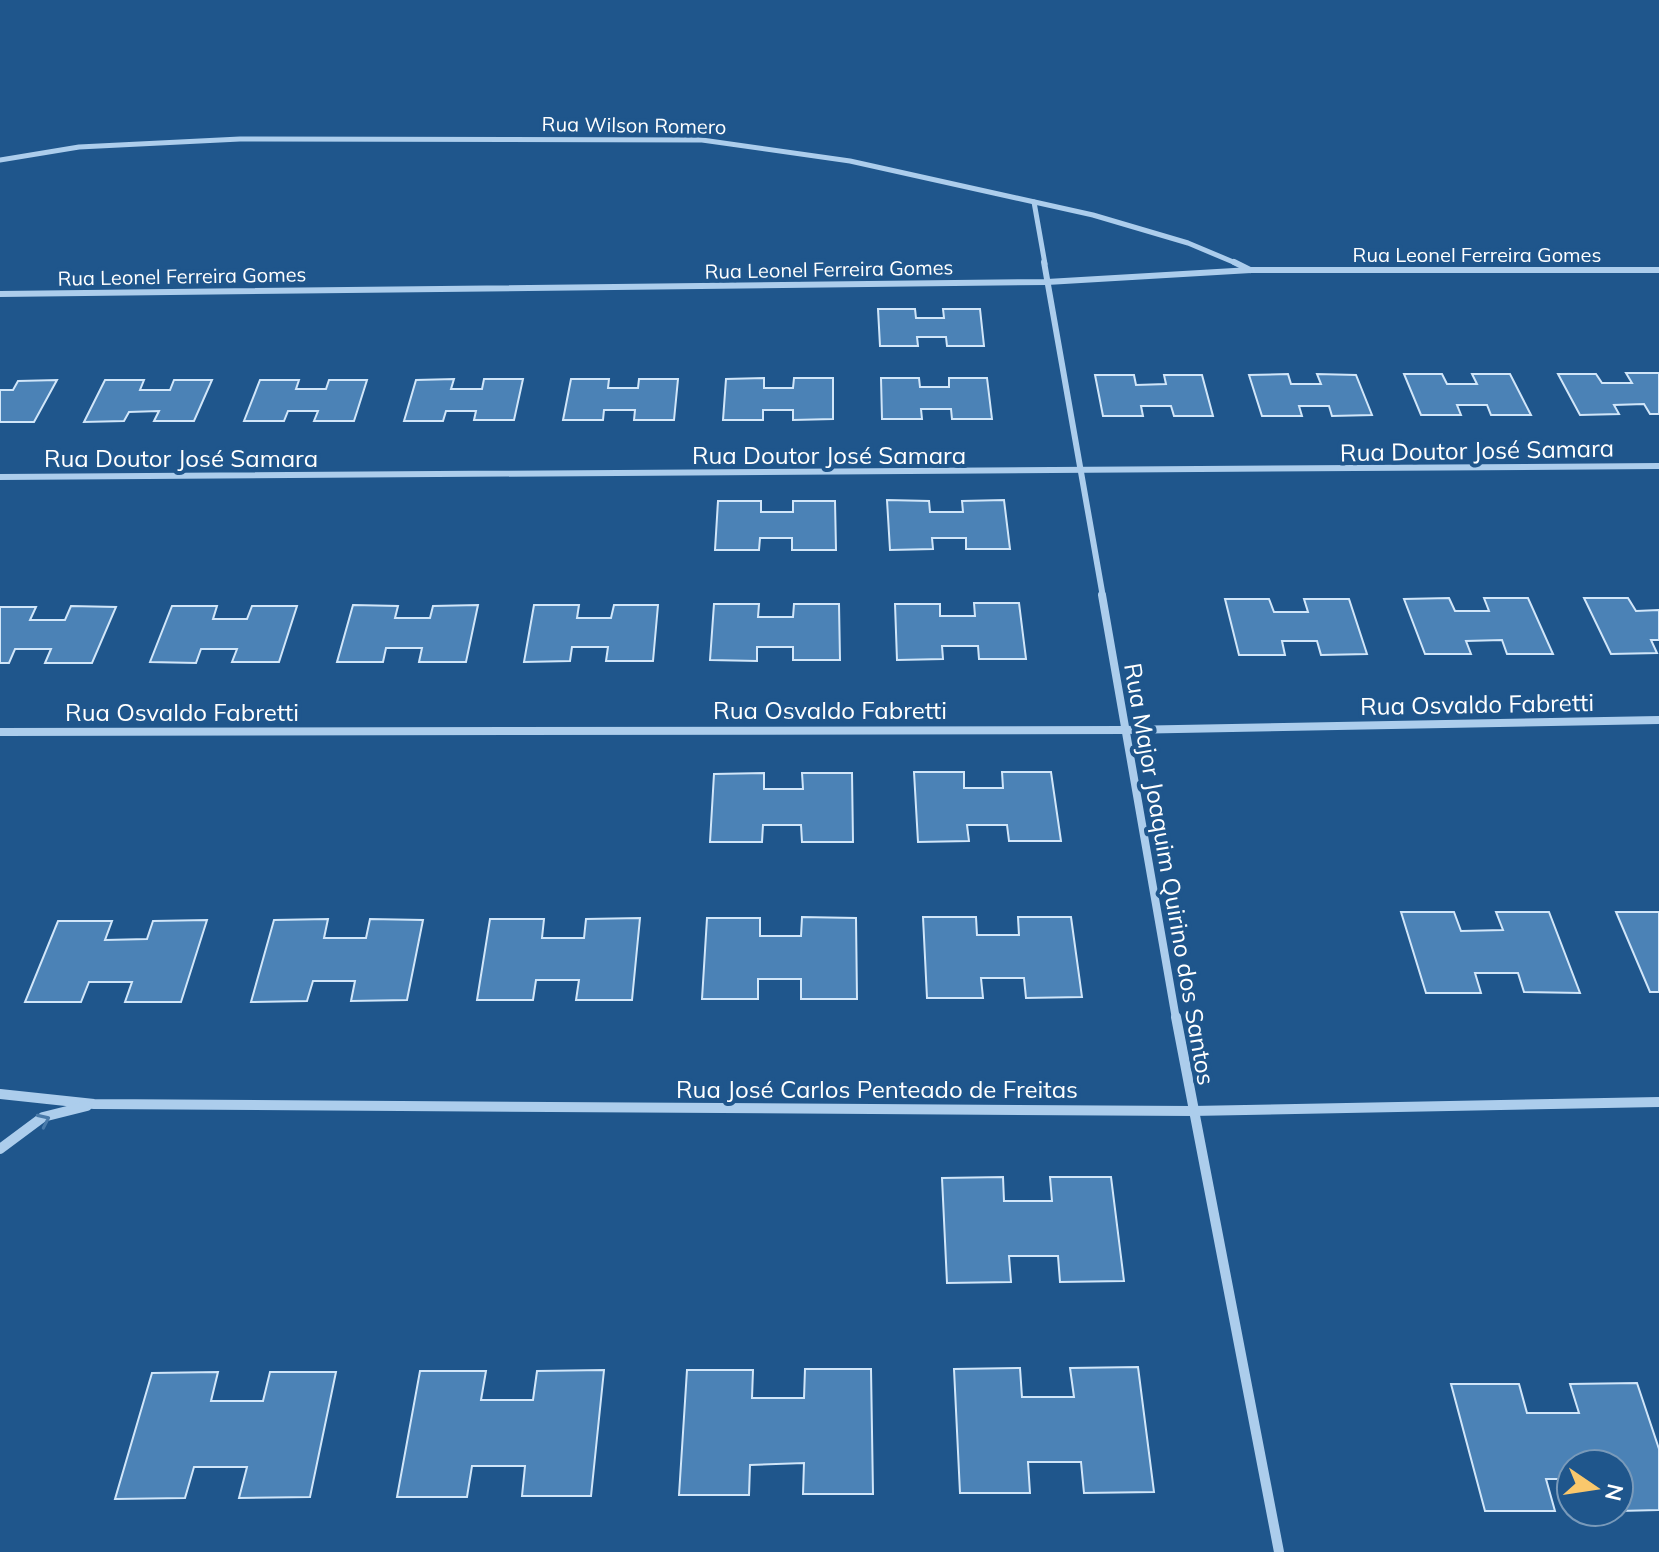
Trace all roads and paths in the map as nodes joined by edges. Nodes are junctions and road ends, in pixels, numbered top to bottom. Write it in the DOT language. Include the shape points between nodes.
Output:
graph roads {
  1 [pos="0,160"];
  2 [pos="1034,202"];
  3 [pos="1251,270"];
  4 [pos="1659,270"];
  5 [pos="1047,282"];
  6 [pos="0,294"];
  7 [pos="1659,466"];
  8 [pos="1082,471"];
  9 [pos="0,477"];
  10 [pos="1659,720"];
  11 [pos="1124,730"];
  12 [pos="0,732"];
  13 [pos="0,1094"];
  14 [pos="1659,1102"];
  15 [pos="94,1104"];
  16 [pos="1192,1111"];
  17 [pos="0,1149"];
  18 [pos="1279,1552"];
  1 -- 2 [label="street, Rua Wilson Romero" via="79,147 240,139 702,140 826,155"];
  2 -- 3 [label="street, Rua Wilson Romero" via="1149,229 1208,248"];
  2 -- 5 [label="street, Rua Major Joaquim Quirino dos Santos"];
  3 -- 4 [label="street, Rua Leonel Ferreira Gomes"];
  3 -- 5 [label="street, Rua Leonel Ferreira Gomes"];
  5 -- 6 [label="street, Rua Leonel Ferreira Gomes"];
  5 -- 8 [label="street, Rua Major Joaquim Quirino dos Santos"];
  7 -- 8 [label="street, Rua Doutor José Samara"];
  8 -- 9 [label="street, Rua Doutor José Samara"];
  8 -- 11 [label="street, Rua Major Joaquim Quirino dos Santos"];
  10 -- 11 [label="street, Rua Osvaldo Fabretti"];
  11 -- 12 [label="street, Rua Osvaldo Fabretti"];
  11 -- 16 [label="street, Rua Major Joaquim Quirino dos Santos"];
  13 -- 15 [label="street, Rua José Carlos Penteado de Freitas"];
  14 -- 16 [label="street, Rua José Carlos Penteado de Freitas"];
  15 -- 16 [label="street, Rua José Carlos Penteado de Freitas"];
  17 -- 15 [label="street, Rua José Carlos Penteado de Freitas, one-way" via="43,1117"];
  16 -- 18 [label="street, Rua Major Joaquim Quirino dos Santos"];
}
